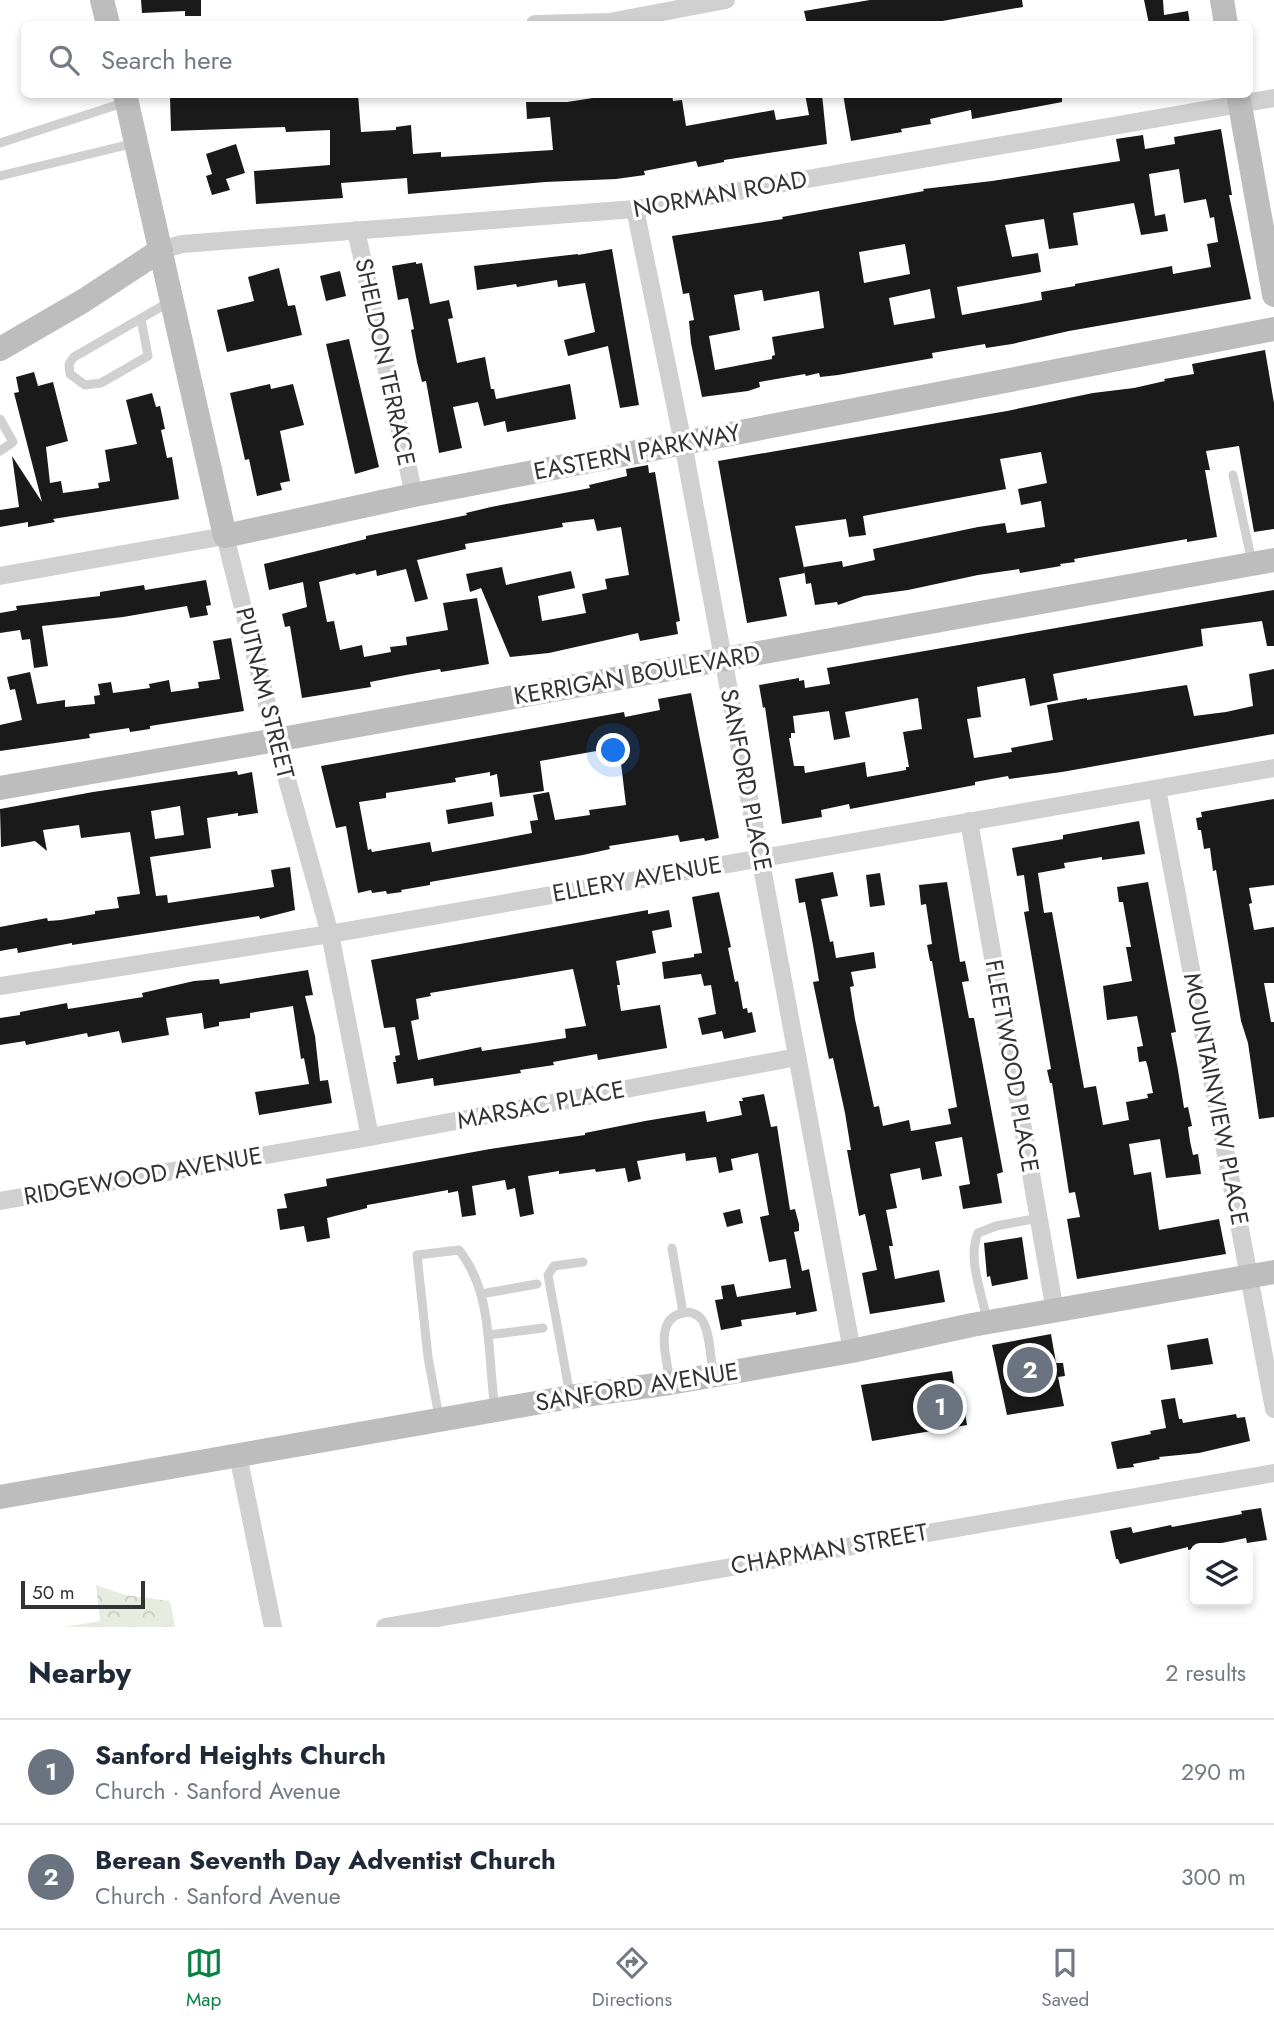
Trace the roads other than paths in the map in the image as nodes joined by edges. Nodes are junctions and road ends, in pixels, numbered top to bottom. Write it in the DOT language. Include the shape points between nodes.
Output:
graph roads {
  1 [pos="102,0"];
  2 [pos="726,0"];
  3 [pos="1222,0"];
  4 [pos="107,21"];
  5 [pos="614,21"];
  6 [pos="1226,21"];
  7 [pos="126,98"];
  8 [pos="1274,98"];
  9 [pos="1239,100"];
  10 [pos="136,142"];
  11 [pos="0,144"];
  12 [pos="0,176"];
  13 [pos="635,209"];
  14 [pos="356,230"];
  15 [pos="161,250"];
  16 [pos="1274,295"];
  17 [pos="173,301"];
  18 [pos="142,319"];
  19 [pos="1274,329"];
  20 [pos="0,349"];
  21 [pos="0,419"];
  22 [pos="683,443"];
  23 [pos="0,451"];
  24 [pos="1233,475"];
  25 [pos="414,495"];
  26 [pos="225,536"];
  27 [pos="1263,562"];
  28 [pos="0,576"];
  29 [pos="723,660"];
  30 [pos="276,740"];
  31 [pos="1274,768"];
  32 [pos="0,788"];
  33 [pos="1157,789"];
  34 [pos="969,821"];
  35 [pos="760,858"];
  36 [pos="330,934"];
  37 [pos="0,986"];
  38 [pos="797,1057"];
  39 [pos="370,1137"];
  40 [pos="286,1152"];
  41 [pos="0,1201"];
  42 [pos="1039,1218"];
  43 [pos="672,1248"];
  44 [pos="583,1262"];
  45 [pos="1274,1272"];
  46 [pos="1250,1276"];
  47 [pos="537,1284"];
  48 [pos="481,1294"];
  49 [pos="1055,1311"];
  50 [pos="683,1313"];
  51 [pos="987,1323"];
  52 [pos="542,1328"];
  53 [pos="488,1335"];
  54 [pos="852,1351"];
  55 [pos="713,1375"];
  56 [pos="670,1382"];
  57 [pos="570,1396"];
  58 [pos="1274,1409"];
  59 [pos="495,1410"];
  60 [pos="439,1420"];
  61 [pos="238,1455"];
  62 [pos="1274,1473"];
  63 [pos="0,1497"];
  64 [pos="273,1627"];
  65 [pos="385,1627"];
  1 -- 4 [label="street"];
  2 -- 5 [label="street"];
  3 -- 6 [label="street"];
  7 -- 10 [label="street, PUTNAM STREET"];
  7 -- 11 [label="lane"];
  8 -- 9 [label="street, NORMAN ROAD"];
  9 -- 13 [label="street, NORMAN ROAD"];
  9 -- 16 [label="street"];
  10 -- 12 [label="lane"];
  10 -- 15 [label="street, PUTNAM STREET"];
  13 -- 14 [label="street, NORMAN ROAD"];
  13 -- 22 [label="street, SANFORD PLACE"];
  14 -- 15 [label="street, NORMAN ROAD" via="182,244"];
  14 -- 25 [label="street, SHELDON TERRACE"];
  15 -- 17 [label="street, PUTNAM STREET"];
  15 -- 20 [label="street"];
  17 -- 18 [label="lane"];
  17 -- 26 [label="street, PUTNAM STREET"];
  18 -- 18 [label="lane" via="74,357 70,374 85,385 101,383 148,356"];
  19 -- 22 [label="street, EASTERN PARKWAY"];
  21 -- 23 [label="lane" via="13,442"];
  22 -- 25 [label="street, EASTERN PARKWAY"];
  22 -- 29 [label="street, SANFORD PLACE"];
  24 -- 27 [label="lane"];
  25 -- 26 [label="street, EASTERN PARKWAY"];
  26 -- 28 [label="street, EASTERN PARKWAY"];
  26 -- 30 [label="street, PUTNAM STREET"];
  27 -- 29 [label="street, KERRIGAN BOULEVARD"];
  29 -- 30 [label="street, KERRIGAN BOULEVARD"];
  29 -- 35 [label="street, SANFORD PLACE"];
  30 -- 32 [label="street, KERRIGAN BOULEVARD"];
  30 -- 36 [label="street, PUTNAM STREET"];
  31 -- 33 [label="street, ELLERY AVENUE"];
  33 -- 34 [label="street, ELLERY AVENUE"];
  33 -- 46 [label="street, MOUNTAINVIEW PLACE"];
  34 -- 35 [label="street, ELLERY AVENUE"];
  34 -- 42 [label="street, FLEETWOOD PLACE"];
  35 -- 36 [label="street, ELLERY AVENUE"];
  35 -- 38 [label="street, SANFORD PLACE"];
  36 -- 37 [label="street, ELLERY AVENUE"];
  36 -- 39 [label="street, PUTNAM STREET"];
  38 -- 39 [label="street, MARSAC PLACE"];
  38 -- 54 [label="street, SANFORD PLACE"];
  39 -- 40 [label="street, MARSAC PLACE"];
  40 -- 41 [label="street, RIDGEWOOD AVENUE"];
  42 -- 49 [label="street, FLEETWOOD PLACE"];
  42 -- 51 [label="lane" via="978,1233 976,1268"];
  43 -- 50 [label="lane"];
  44 -- 57 [label="lane" via="554,1266 548,1275"];
  45 -- 46 [label="street, SANFORD AVENUE"];
  46 -- 49 [label="street, SANFORD AVENUE"];
  46 -- 58 [label="street, MOUNTAINVIEW PLACE"];
  47 -- 48 [label="lane"];
  48 -- 53 [label="lane"];
  48 -- 60 [label="lane" via="471,1265 459,1251 417,1255"];
  49 -- 51 [label="street, SANFORD AVENUE"];
  50 -- 55 [label="lane" via="701,1317"];
  50 -- 56 [label="lane" via="668,1321 663,1332"];
  51 -- 54 [label="street, SANFORD AVENUE"];
  52 -- 53 [label="lane"];
  53 -- 59 [label="lane"];
  54 -- 55 [label="street, SANFORD AVENUE"];
  55 -- 56 [label="street, SANFORD AVENUE"];
  56 -- 57 [label="street, SANFORD AVENUE"];
  57 -- 59 [label="street, SANFORD AVENUE"];
  59 -- 60 [label="street, SANFORD AVENUE"];
  60 -- 61 [label="street, SANFORD AVENUE"];
  61 -- 63 [label="street, SANFORD AVENUE"];
  61 -- 64 [label="street"];
  62 -- 65 [label="street, CHAPMAN STREET"];
}
